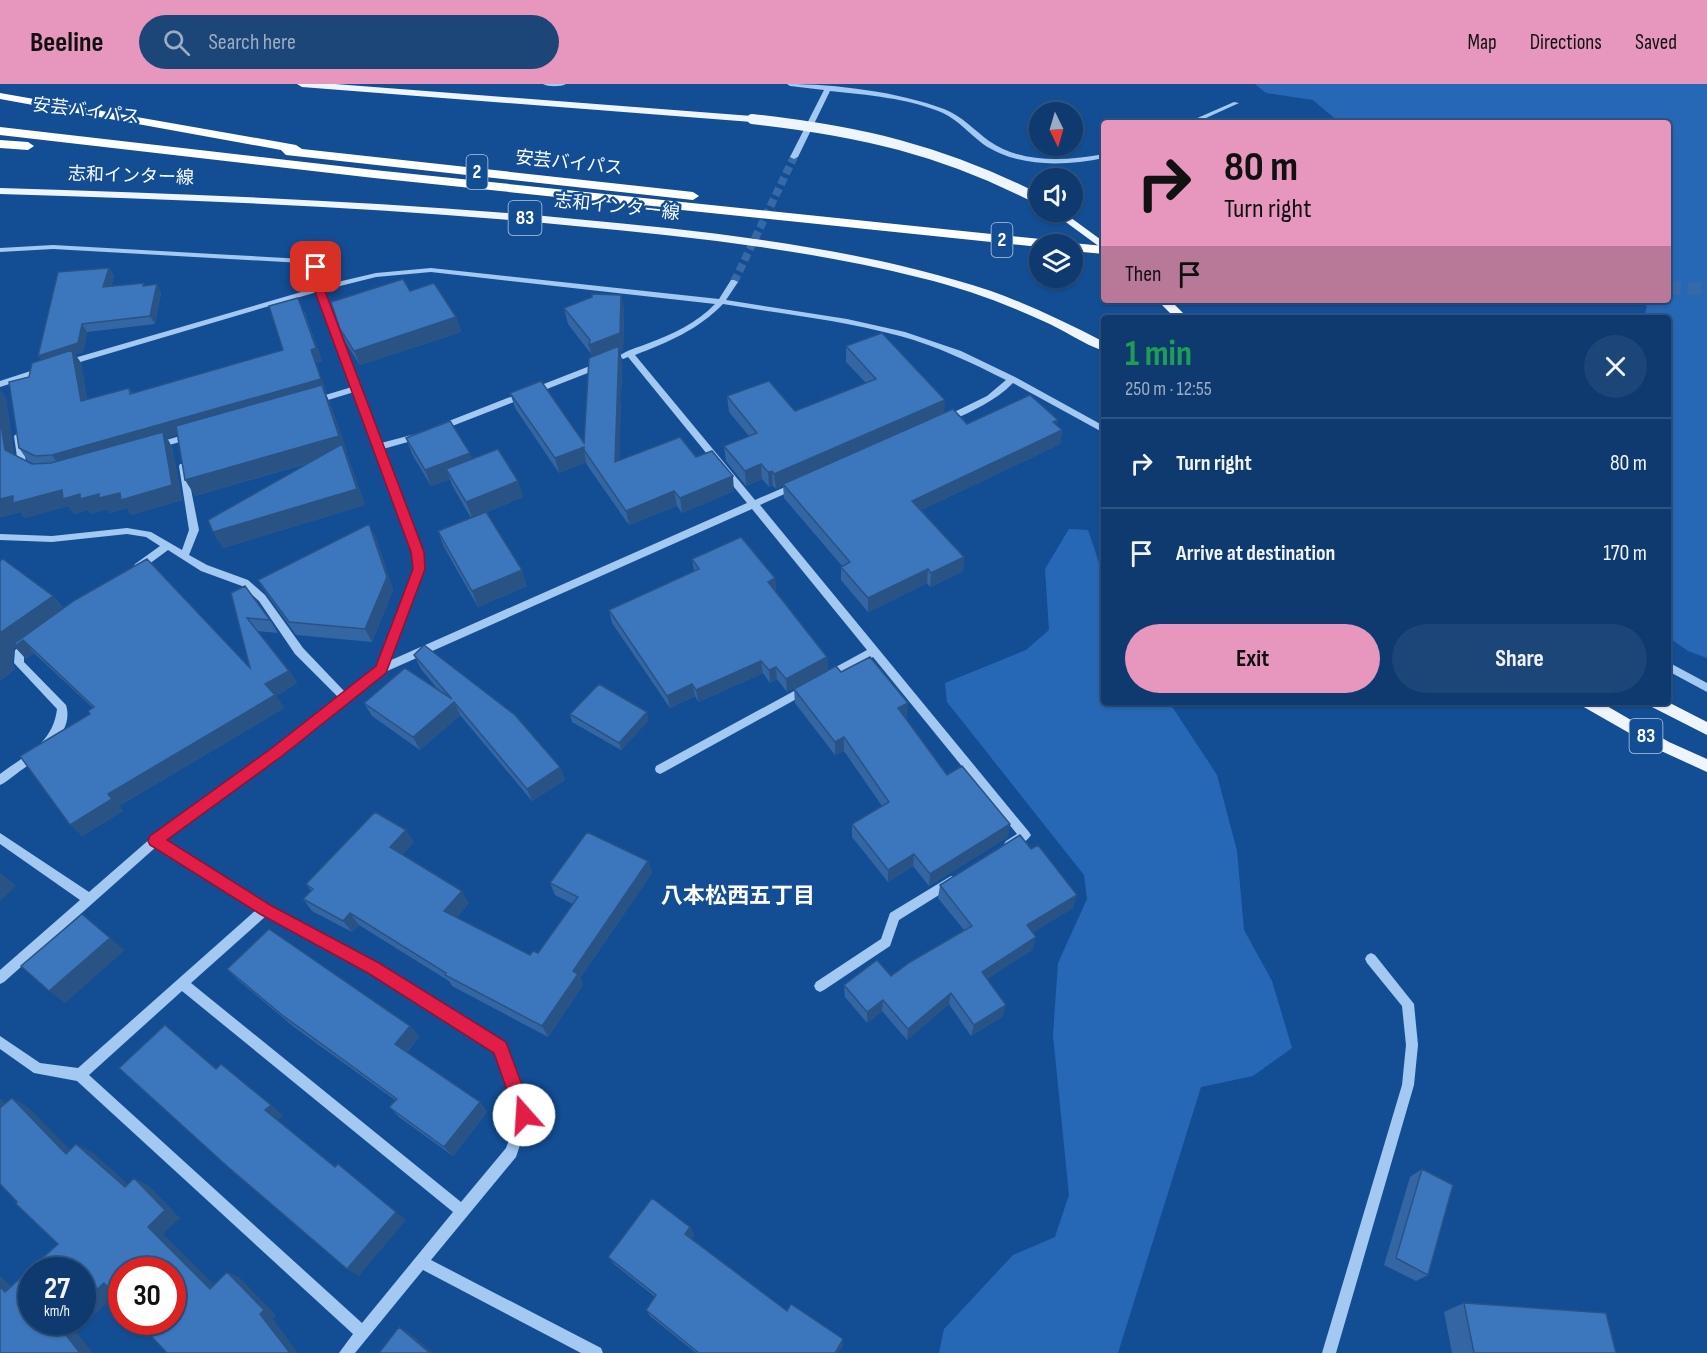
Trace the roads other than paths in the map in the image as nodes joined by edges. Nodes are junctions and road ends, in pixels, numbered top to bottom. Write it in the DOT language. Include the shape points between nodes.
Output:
graph roads {
  1 [pos="302,84"];
  2 [pos="546,84"];
  3 [pos="564,84"];
  4 [pos="790,84"];
  5 [pos="828,88"];
  6 [pos="0,96"];
  7 [pos="1236,104"];
  8 [pos="0,119"];
  9 [pos="1196,120"];
  10 [pos="0,131"];
  11 [pos="0,144"];
  12 [pos="794,157"];
  13 [pos="1101,157"];
  14 [pos="349,158"];
  15 [pos="374,174"];
  16 [pos="0,191"];
  17 [pos="1029,194"];
  18 [pos="1070,222"];
  19 [pos="953,235"];
  20 [pos="1029,242"];
  21 [pos="1101,246"];
  22 [pos="1083,247"];
  23 [pos="1101,248"];
  24 [pos="0,250"];
  25 [pos="734,282"];
  26 [pos="323,288"];
  27 [pos="723,302"];
  28 [pos="1166,303"];
  29 [pos="1179,315"];
  30 [pos="1101,345"];
  31 [pos="629,353"];
  32 [pos="618,358"];
  33 [pos="607,362"];
  34 [pos="1012,379"];
  35 [pos="10,381"];
  36 [pos="0,384"];
  37 [pos="357,388"];
  38 [pos="11,393"];
  39 [pos="302,404"];
  40 [pos="936,424"];
  41 [pos="1101,427"];
  42 [pos="17,428"];
  43 [pos="201,433"];
  44 [pos="178,440"];
  45 [pos="379,447"];
  46 [pos="146,448"];
  47 [pos="43,474"];
  48 [pos="807,480"];
  49 [pos="753,504"];
  50 [pos="0,537"];
  51 [pos="167,546"];
  52 [pos="184,556"];
  53 [pos="130,572"];
  54 [pos="38,640"];
  55 [pos="874,651"];
  56 [pos="1671,668"];
  57 [pos="381,669"];
  58 [pos="1707,688"];
  59 [pos="345,698"];
  60 [pos="1592,705"];
  61 [pos="1661,705"];
  62 [pos="1707,729"];
  63 [pos="1707,766"];
  64 [pos="660,769"];
  65 [pos="0,780"];
  66 [pos="0,838"];
  67 [pos="155,841"];
  68 [pos="1005,848"];
  69 [pos="964,873"];
  70 [pos="89,899"];
  71 [pos="265,909"];
  72 [pos="1371,959"];
  73 [pos="0,978"];
  74 [pos="182,983"];
  75 [pos="820,986"];
  76 [pos="0,1042"];
  77 [pos="80,1075"];
  78 [pos="462,1211"];
  79 [pos="421,1262"];
  80 [pos="362,1332"];
  81 [pos="346,1353"];
  82 [pos="596,1353"];
  83 [pos="1329,1353"];
  1 -- 17 [label="main road, bridge" via="822,126 888,138 944,156"];
  2 -- 3 [label="street"];
  4 -- 5 [label="street"];
  5 -- 12 [label="street"];
  5 -- 13 [label="street" via="944,111 993,146 1022,157 1057,161"];
  6 -- 14 [label="highway"];
  7 -- 9 [label="street"];
  8 -- 14 [label="highway, 安芸バイパス / 2"];
  10 -- 15 [label="highway, 安芸バイパス / 2"];
  11 -- 15 [label="highway"];
  14 -- 19 [label="highway, 安芸バイパス / 2" via="662,191"];
  15 -- 19 [label="highway, 安芸バイパス / 2"];
  16 -- 30 [label="main road, 志和インター線 / 83" via="445,211 767,245 854,260 974,291 1040,314"];
  18 -- 21 [label="main road"];
  19 -- 20 [label="highway, 安芸バイパス / 2"];
  22 -- 23 [label="highway"];
  24 -- 26 [label="street" via="53,247 303,261 316,267"];
  25 -- 27 [label="street"];
  26 -- 27 [label="street" via="376,275 431,270"];
  26 -- 35 [label="street"];
  26 -- 37 [label="street"];
  27 -- 31 [label="street" via="705,319 682,332"];
  27 -- 34 [label="street" via="902,334 958,353"];
  28 -- 29 [label="main road"];
  31 -- 32 [label="street"];
  31 -- 49 [label="street"];
  33 -- 45 [label="street" via="408,440"];
  34 -- 40 [label="street" via="979,405"];
  34 -- 41 [label="street"];
  35 -- 36 [label="street"];
  35 -- 38 [label="street"];
  37 -- 39 [label="street"];
  37 -- 45 [label="street"];
  42 -- 47 [label="street" via="22,464"];
  43 -- 44 [label="street"];
  44 -- 46 [label="street"];
  44 -- 52 [label="street" via="194,530"];
  45 -- 57 [label="street" via="417,552 419,569"];
  48 -- 49 [label="street"];
  49 -- 55 [label="street"];
  49 -- 57 [label="street"];
  50 -- 51 [label="street" via="52,539 127,531 148,534"];
  51 -- 52 [label="street"];
  51 -- 53 [label="street"];
  52 -- 59 [label="street" via="245,583 262,598 299,651"];
  54 -- 65 [label="street" via="19,653 19,663 62,708 62,723 47,745"];
  55 -- 64 [label="street"];
  55 -- 68 [label="street" via="1025,835"];
  56 -- 58 [label="street"];
  57 -- 59 [label="street"];
  59 -- 67 [label="street"];
  60 -- 63 [label="main road, 83"];
  61 -- 62 [label="main road, 83"];
  66 -- 70 [label="street"];
  67 -- 70 [label="street"];
  67 -- 71 [label="street"];
  69 -- 75 [label="street" via="894,917 886,942"];
  70 -- 73 [label="street"];
  71 -- 74 [label="street"];
  71 -- 78 [label="street" via="374,968 501,1048 524,1115 511,1152"];
  72 -- 83 [label="street" via="1408,1005 1408,1085"];
  74 -- 77 [label="street"];
  74 -- 78 [label="street"];
  76 -- 77 [label="street" via="38,1069"];
  77 -- 80 [label="street"];
  78 -- 79 [label="street"];
  79 -- 80 [label="street"];
  79 -- 82 [label="street"];
  80 -- 81 [label="street"];
}
